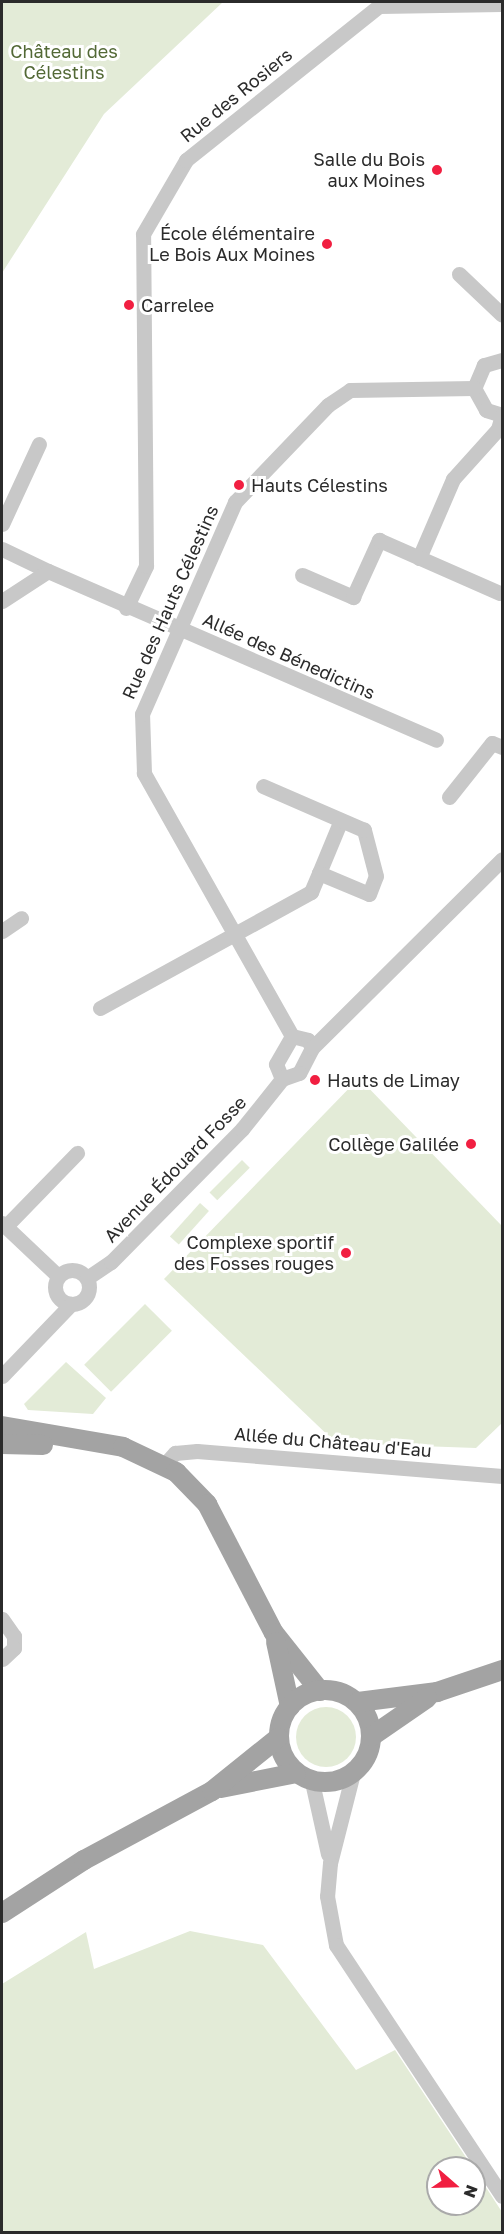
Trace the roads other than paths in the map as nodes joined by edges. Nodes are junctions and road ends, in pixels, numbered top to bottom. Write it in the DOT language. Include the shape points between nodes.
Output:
graph roads {
  1 [pos="502,4"];
  2 [pos="459,274"];
  3 [pos="502,315"];
  4 [pos="502,358"];
  5 [pos="474,388"];
  6 [pos="502,415"];
  7 [pos="39,444"];
  8 [pos="2,524"];
  9 [pos="2,549"];
  10 [pos="419,558"];
  11 [pos="48,571"];
  12 [pos="302,575"];
  13 [pos="500,593"];
  14 [pos="2,601"];
  15 [pos="126,608"];
  16 [pos="179,628"];
  17 [pos="436,740"];
  18 [pos="502,747"];
  19 [pos="263,786"];
  20 [pos="449,797"];
  21 [pos="341,820"];
  22 [pos="502,859"];
  23 [pos="319,873"];
  24 [pos="21,918"];
  25 [pos="2,930"];
  26 [pos="236,932"];
  27 [pos="99,1008"];
  28 [pos="292,1036"];
  29 [pos="312,1048"];
  30 [pos="282,1079"];
  31 [pos="77,1153"];
  32 [pos="4,1224"];
  33 [pos="58,1276"];
  34 [pos="87,1278"];
  35 [pos="70,1304"];
  36 [pos="2,1376"];
  37 [pos="2,1426"];
  38 [pos="2,1444"];
  39 [pos="123,1447"];
  40 [pos="165,1464"];
  41 [pos="502,1476"];
  42 [pos="2,1619"];
  43 [pos="274,1633"];
  44 [pos="2,1659"];
  45 [pos="502,1670"];
  46 [pos="320,1691"];
  47 [pos="437,1692"];
  48 [pos="358,1702"];
  49 [pos="290,1707"];
  50 [pos="372,1736"];
  51 [pos="279,1738"];
  52 [pos="353,1773"];
  53 [pos="304,1778"];
  54 [pos="212,1791"];
  55 [pos="330,1863"];
  56 [pos="2,1913"];
  57 [pos="502,2196"];
  1 -- 15 [label="street, Rue des Rosiers" via="379,6 186,160 143,234 146,566"];
  2 -- 3 [label="street"];
  4 -- 5 [label="street" via="478,371"];
  5 -- 6 [label="street" via="479,404"];
  5 -- 16 [label="street, Rue des Hauts Célestins" via="339,394 235,502"];
  6 -- 10 [label="street" via="498,429 453,478"];
  7 -- 8 [label="street"];
  9 -- 11 [label="street, Allée des Bénedictins"];
  10 -- 12 [label="street" via="379,540 353,597"];
  10 -- 13 [label="street"];
  11 -- 14 [label="street"];
  11 -- 15 [label="street, Allée des Bénedictins"];
  15 -- 16 [label="street, Allée des Bénedictins"];
  16 -- 17 [label="street, Allée des Bénedictins"];
  16 -- 26 [label="street, Rue des Hauts Célestins" via="142,714 144,773"];
  18 -- 20 [label="street" via="492,743"];
  19 -- 21 [label="street"];
  21 -- 23 [label="street"];
  21 -- 23 [label="street" via="364,830 376,876 369,894"];
  22 -- 29 [label="street"];
  23 -- 26 [label="street" via="311,892"];
  24 -- 25 [label="street"];
  26 -- 27 [label="street"];
  26 -- 28 [label="street, Rue des Hauts Célestins"];
  28 -- 29 [label="street" via="308,1040"];
  28 -- 30 [label="street" via="276,1064"];
  29 -- 30 [label="street, Avenue Édouard Fosse" via="299,1073"];
  30 -- 34 [label="street, Avenue Édouard Fosse" via="242,1129 111,1262"];
  31 -- 32 [label="street"];
  32 -- 33 [label="street"];
  33 -- 34 [label="street" via="73,1269"];
  33 -- 35 [label="street" via="55,1291"];
  34 -- 35 [label="street" via="88,1294"];
  35 -- 36 [label="street"];
  37 -- 39 [label="main road"];
  38 -- 39 [label="main road"];
  39 -- 40 [label="main road"];
  40 -- 41 [label="street, Allée du Château d'Eau" via="175,1453 197,1450"];
  40 -- 43 [label="main road" via="207,1504"];
  42 -- 44 [label="street" via="14,1636 14,1647"];
  43 -- 46 [label="main road"];
  43 -- 49 [label="main road"];
  45 -- 47 [label="main road"];
  46 -- 48 [label="main road" via="345,1693"];
  46 -- 49 [label="main road"];
  47 -- 48 [label="main road"];
  47 -- 50 [label="main road"];
  48 -- 50 [label="main road"];
  49 -- 51 [label="main road"];
  50 -- 52 [label="main road"];
  51 -- 53 [label="main road"];
  51 -- 54 [label="main road"];
  52 -- 53 [label="main road" via="326,1784"];
  52 -- 55 [label="street"];
  53 -- 54 [label="main road"];
  53 -- 55 [label="street"];
  54 -- 56 [label="main road" via="84,1860"];
  55 -- 57 [label="street" via="327,1896 336,1945"];
}
